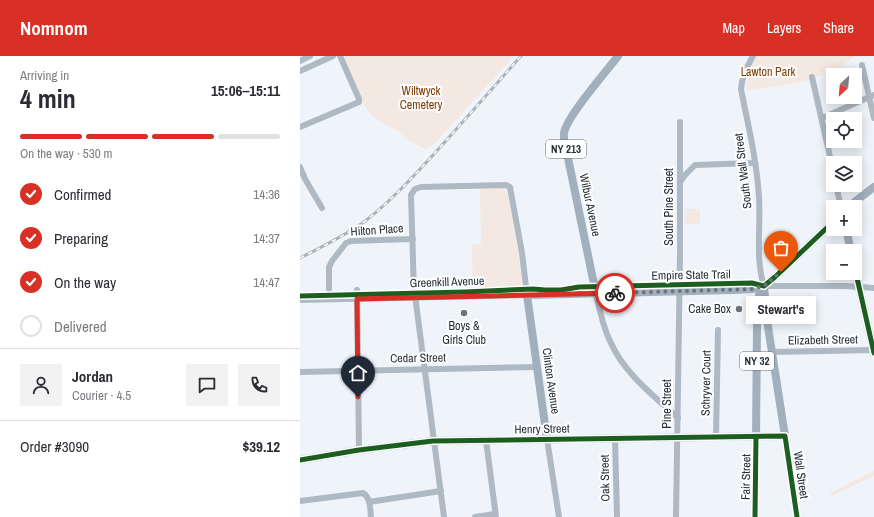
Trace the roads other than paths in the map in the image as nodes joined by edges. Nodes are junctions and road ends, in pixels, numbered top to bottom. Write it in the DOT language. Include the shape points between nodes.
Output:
graph roads {
  1 [pos="310,56"];
  2 [pos="333,56"];
  3 [pos="340,56"];
  4 [pos="618,56"];
  5 [pos="753,56"];
  6 [pos="300,61"];
  7 [pos="862,65"];
  8 [pos="300,70"];
  9 [pos="812,77"];
  10 [pos="872,96"];
  11 [pos="822,118"];
  12 [pos="874,118"];
  13 [pos="680,122"];
  14 [pos="300,126"];
  15 [pos="830,156"];
  16 [pos="754,163"];
  17 [pos="300,166"];
  18 [pos="680,184"];
  19 [pos="874,187"];
  20 [pos="857,200"];
  21 [pos="322,208"];
  22 [pos="826,229"];
  23 [pos="413,239"];
  24 [pos="857,280"];
  25 [pos="764,286"];
  26 [pos="859,288"];
  27 [pos="874,288"];
  28 [pos="329,289"];
  29 [pos="357,290"];
  30 [pos="679,292"];
  31 [pos="596,294"];
  32 [pos="527,296"];
  33 [pos="415,297"];
  34 [pos="357,299"];
  35 [pos="300,300"];
  36 [pos="718,330"];
  37 [pos="874,351"];
  38 [pos="772,352"];
  39 [pos="537,367"];
  40 [pos="424,369"];
  41 [pos="358,370"];
  42 [pos="300,372"];
  43 [pos="678,418"];
  44 [pos="785,436"];
  45 [pos="716,437"];
  46 [pos="756,437"];
  47 [pos="615,438"];
  48 [pos="678,438"];
  49 [pos="547,439"];
  50 [pos="486,440"];
  51 [pos="433,441"];
  52 [pos="359,450"];
  53 [pos="300,460"];
  54 [pos="441,491"];
  55 [pos="300,502"];
  56 [pos="369,502"];
  57 [pos="495,516"];
  58 [pos="371,517"];
  59 [pos="444,517"];
  60 [pos="475,517"];
  61 [pos="559,517"];
  62 [pos="617,517"];
  63 [pos="676,517"];
  64 [pos="755,517"];
  65 [pos="797,517"];
  1 -- 6 [label="street"];
  2 -- 8 [label="street"];
  3 -- 14 [label="street" via="359,102"];
  4 -- 31 [label="main road, Wilbur Avenue / NY 213" via="573,114 564,133"];
  5 -- 16 [label="street, South Wall Street" via="745,72 742,89"];
  7 -- 10 [label="street"];
  9 -- 11 [label="street"];
  10 -- 11 [label="street"];
  10 -- 12 [label="street"];
  11 -- 15 [label="street"];
  13 -- 18 [label="street, South Pine Street"];
  16 -- 18 [label="street" via="695,165"];
  16 -- 25 [label="street, South Wall Street" via="759,197 760,274"];
  17 -- 21 [label="street"];
  18 -- 30 [label="street, South Pine Street"];
  19 -- 20 [label="main road"];
  22 -- 25 [label="main road"];
  23 -- 28 [label="street, Hilton Place" via="346,243 329,267"];
  23 -- 32 [label="street" via="412,194 415,190 432,186 506,185 513,197"];
  23 -- 33 [label="street"];
  24 -- 26 [label="main road"];
  25 -- 26 [label="street, Greenkill Avenue"];
  25 -- 30 [label="main road, Greenkill Avenue" via="752,289"];
  25 -- 38 [label="main road, Wall Street / NY 32"];
  25 -- 46 [label="main road, Fair Street / NY 32" via="758,299"];
  26 -- 27 [label="street, Greenkill Avenue"];
  26 -- 37 [label="main road"];
  29 -- 34 [label="street"];
  30 -- 31 [label="main road, Greenkill Avenue"];
  30 -- 43 [label="street, Pine Street"];
  31 -- 32 [label="main road, Greenkill Avenue"];
  31 -- 43 [label="street" via="605,330 615,352 634,377"];
  32 -- 33 [label="street, Greenkill Avenue"];
  32 -- 39 [label="main road, Clinton Avenue"];
  33 -- 34 [label="street, Greenkill Avenue"];
  33 -- 40 [label="street"];
  34 -- 35 [label="street, Greenkill Avenue"];
  34 -- 41 [label="street"];
  36 -- 45 [label="street, Schryver Court"];
  37 -- 38 [label="street, Elizabeth Street"];
  38 -- 44 [label="main road, Wall Street / NY 32"];
  39 -- 40 [label="street, Cedar Street"];
  39 -- 49 [label="main road, Clinton Avenue"];
  40 -- 41 [label="street, Cedar Street"];
  40 -- 51 [label="street"];
  41 -- 42 [label="street, Cedar Street"];
  41 -- 52 [label="street"];
  43 -- 48 [label="street, Pine Street"];
  44 -- 46 [label="main road, Henry Street"];
  44 -- 65 [label="street, Wall Street"];
  45 -- 46 [label="main road, Henry Street"];
  45 -- 48 [label="main road, Henry Street"];
  46 -- 64 [label="street, Fair Street"];
  47 -- 48 [label="main road, Henry Street"];
  47 -- 49 [label="main road, Henry Street"];
  47 -- 62 [label="street, Oak Street"];
  48 -- 63 [label="street, Pine Street"];
  49 -- 50 [label="main road, Henry Street"];
  49 -- 61 [label="street, Clinton Avenue"];
  50 -- 51 [label="main road, Henry Street"];
  50 -- 57 [label="street"];
  51 -- 52 [label="main road, Henry Street"];
  51 -- 54 [label="street"];
  52 -- 53 [label="main road, Henry Street"];
  54 -- 56 [label="street"];
  54 -- 59 [label="street"];
  55 -- 56 [label="street" via="363,493"];
  56 -- 58 [label="street"];
  57 -- 60 [label="street"];
}
